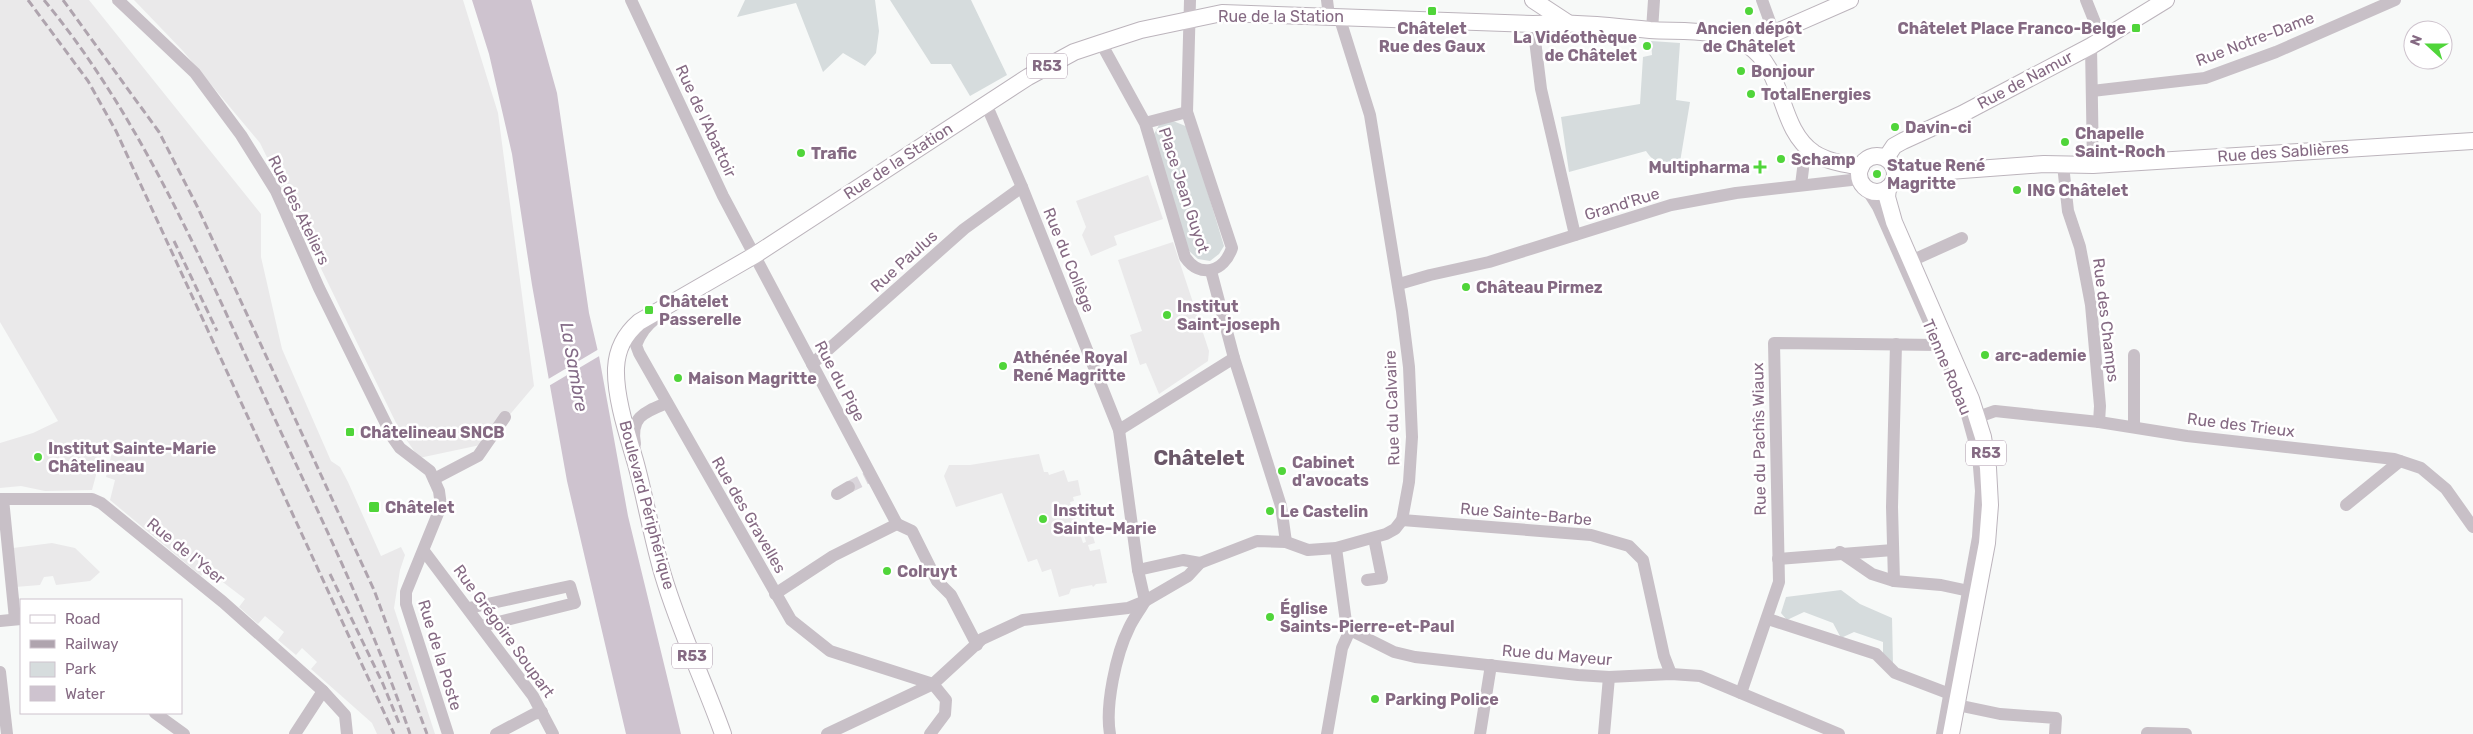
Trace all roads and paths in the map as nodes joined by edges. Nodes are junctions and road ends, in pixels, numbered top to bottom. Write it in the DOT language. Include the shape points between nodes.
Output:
graph roads {
  1 [pos="118,0"];
  2 [pos="631,0"];
  3 [pos="1190,0"];
  4 [pos="1532,0"];
  5 [pos="1654,0"];
  6 [pos="1762,0"];
  7 [pos="1850,0"];
  8 [pos="2086,0"];
  9 [pos="2395,0"];
  10 [pos="2157,3"];
  11 [pos="1332,10"];
  12 [pos="1190,20"];
  13 [pos="1568,23"];
  14 [pos="1533,27"];
  15 [pos="1652,30"];
  16 [pos="1774,33"];
  17 [pos="1101,43"];
  18 [pos="2097,43"];
  19 [pos="1747,45"];
  20 [pos="2092,91"];
  21 [pos="986,104"];
  22 [pos="1187,112"];
  23 [pos="1145,123"];
  24 [pos="2473,140"];
  25 [pos="1803,143"];
  26 [pos="1886,158"];
  27 [pos="2093,164"];
  28 [pos="2063,165"];
  29 [pos="1862,178"];
  30 [pos="1892,182"];
  31 [pos="1801,185"];
  32 [pos="1022,187"];
  33 [pos="1575,235"];
  34 [pos="1962,238"];
  35 [pos="755,254"];
  36 [pos="1911,261"];
  37 [pos="1211,272"];
  38 [pos="1399,284"];
  39 [pos="682,298"];
  40 [pos="630,330"];
  41 [pos="1896,344"];
  42 [pos="1938,345"];
  43 [pos="2134,355"];
  44 [pos="1234,358"];
  45 [pos="812,364"];
  46 [pos="667,403"];
  47 [pos="505,417"];
  48 [pos="1978,417"];
  49 [pos="2099,422"];
  50 [pos="2134,427"];
  51 [pos="1118,430"];
  52 [pos="2400,461"];
  53 [pos="636,465"];
  54 [pos="434,479"];
  55 [pos="849,487"];
  56 [pos="837,494"];
  57 [pos="2,499"];
  58 [pos="2346,506"];
  59 [pos="1402,520"];
  60 [pos="897,524"];
  61 [pos="2473,527"];
  62 [pos="1374,538"];
  63 [pos="1286,542"];
  64 [pos="1336,548"];
  65 [pos="1893,550"];
  66 [pos="424,551"];
  67 [pos="1840,552"];
  68 [pos="1778,559"];
  69 [pos="1200,563"];
  70 [pos="1138,570"];
  71 [pos="663,577"];
  72 [pos="1367,580"];
  73 [pos="1894,581"];
  74 [pos="1969,591"];
  75 [pos="775,594"];
  76 [pos="521,597"];
  77 [pos="1145,601"];
  78 [pos="469,608"];
  79 [pos="525,615"];
  80 [pos="18,619"];
  81 [pos="1768,619"];
  82 [pos="0,621"];
  83 [pos="482,626"];
  84 [pos="1350,630"];
  85 [pos="977,645"];
  86 [pos="1491,665"];
  87 [pos="0,672"];
  88 [pos="1671,674"];
  89 [pos="1609,677"];
  90 [pos="933,684"];
  91 [pos="322,690"];
  92 [pos="1741,693"];
  93 [pos="1953,700"];
  94 [pos="542,712"];
  95 [pos="156,714"];
  96 [pos="1109,728"];
  97 [pos="848,730"];
  98 [pos="2147,732"];
  99 [pos="6,734"];
  100 [pos="184,734"];
  101 [pos="295,734"];
  102 [pos="348,734"];
  103 [pos="448,734"];
  104 [pos="496,734"];
  105 [pos="553,734"];
  106 [pos="714,734"];
  107 [pos="723,734"];
  108 [pos="828,734"];
  109 [pos="930,734"];
  110 [pos="1327,734"];
  111 [pos="1480,734"];
  112 [pos="1604,734"];
  113 [pos="1839,734"];
  114 [pos="1942,734"];
  115 [pos="1951,734"];
  116 [pos="2055,734"];
  117 [pos="2186,734"];
  1 -- 54 [label="street, Rue des Ateliers" via="195,73 242,135 276,191 319,288 393,438 400,448 430,471"];
  2 -- 35 [label="street, Rue de l'Abattoir" via="723,196"];
  3 -- 12 [label="street"];
  4 -- 13 [label="main road"];
  4 -- 14 [label="main road"];
  5 -- 15 [label="street"];
  6 -- 16 [label="street"];
  7 -- 16 [label="main road"];
  8 -- 18 [label="street"];
  9 -- 20 [label="street, Rue Notre-Dame" via="2276,52 2205,78"];
  10 -- 18 [label="main road, Rue de Namur"];
  11 -- 12 [label="main road, Rue de la Station / R53" via="1222,13"];
  11 -- 14 [label="main road, Rue de la Station / R53"];
  11 -- 38 [label="street, Rue du Calvaire" via="1370,115"];
  12 -- 17 [label="main road, Rue de la Station / R53" via="1141,30"];
  12 -- 22 [label="street"];
  13 -- 14 [label="main road, Rue de la Station / R53"];
  13 -- 15 [label="main road, Rue de la Station / R53"];
  14 -- 33 [label="street" via="1541,89"];
  15 -- 19 [label="main road, Rue de la Station / R53" via="1712,34"];
  16 -- 19 [label="main road"];
  17 -- 21 [label="main road, Rue de la Station / R53" via="1066,56"];
  17 -- 23 [label="street"];
  18 -- 20 [label="street"];
  18 -- 26 [label="main road, Rue de Namur" via="1962,114 1902,141"];
  19 -- 25 [label="main road, Rue de la Station / R53" via="1759,55 1772,74 1789,120"];
  20 -- 27 [label="street"];
  21 -- 32 [label="street, Rue du Collège"];
  21 -- 35 [label="main road, Rue de la Station / R53"];
  22 -- 23 [label="street, Place Jean Guyot"];
  22 -- 37 [label="street, Place Jean Guyot" via="1232,248 1222,266"];
  23 -- 37 [label="street, Place Jean Guyot" via="1185,257 1195,268"];
  24 -- 27 [label="main road, Rue des Sablières"];
  25 -- 29 [label="main road, Rue de la Station / R53"];
  25 -- 31 [label="street"];
  26 -- 29 [label="main road" via="1874,156 1864,162"];
  26 -- 30 [label="main road, R53" via="1894,167"];
  27 -- 28 [label="main road, Rue des Sablières"];
  28 -- 30 [label="main road, Rue des Sablières" via="2044,164"];
  28 -- 49 [label="street, Rue des Champs" via="2068,210 2080,246 2091,305"];
  29 -- 30 [label="main road, R53" via="1877,192"];
  29 -- 31 [label="street, Grand'Rue"];
  29 -- 42 [label="street, Tienne Robau" via="1878,207"];
  30 -- 36 [label="main road, Tienne Robau / R53" via="1888,204"];
  31 -- 33 [label="street, Grand'Rue" via="1671,206"];
  32 -- 45 [label="street, Rue Paulus" via="964,229"];
  32 -- 51 [label="street, Rue du Collège"];
  33 -- 38 [label="street, Grand'Rue" via="1489,262"];
  34 -- 36 [label="street"];
  35 -- 39 [label="main road, Rue de la Station / R53"];
  35 -- 45 [label="street, Rue du Pige"];
  36 -- 48 [label="main road, Tienne Robau / R53"];
  37 -- 44 [label="street"];
  38 -- 59 [label="street, Rue du Calvaire" via="1409,367 1412,437"];
  39 -- 40 [label="main road, Rue de la Station / R53"];
  39 -- 46 [label="street, Rue des Gravelles" via="645,328 636,345"];
  40 -- 53 [label="main road, Boulevard Périphérique / R53" via="621,344 616,370"];
  41 -- 42 [label="street, Rue du Pachîs Wiaux"];
  41 -- 65 [label="street"];
  41 -- 68 [label="street, Rue du Pachîs Wiaux" via="1774,343"];
  42 -- 74 [label="street, Tienne Robau" via="1969,418 1978,455 1981,512"];
  43 -- 50 [label="street"];
  44 -- 51 [label="street"];
  44 -- 63 [label="street" via="1281,506"];
  45 -- 60 [label="street, Rue du Pige"];
  46 -- 53 [label="street" via="646,412 634,425"];
  46 -- 75 [label="street, Rue des Gravelles"];
  47 -- 54 [label="street" via="478,456"];
  48 -- 49 [label="street, Rue des Trieux" via="1995,410"];
  48 -- 93 [label="main road, Tienne Robau / R53" via="1988,468 1989,522"];
  49 -- 50 [label="street, Rue des Trieux"];
  50 -- 52 [label="street, Rue des Trieux"];
  51 -- 70 [label="street, Rue du Collège"];
  52 -- 58 [label="street"];
  52 -- 61 [label="street, Rue des Trieux" via="2421,468 2446,489"];
  53 -- 71 [label="main road, Boulevard Périphérique / R53"];
  54 -- 66 [label="street, Rue de la Poste" via="441,506"];
  55 -- 56 [label="street"];
  57 -- 80 [label="street"];
  57 -- 91 [label="street, Rue de l'Yser" via="92,499 101,503 223,602"];
  59 -- 62 [label="street" via="1395,529"];
  59 -- 88 [label="street, Rue Sainte-Barbe" via="1591,535 1629,546 1643,560 1664,656"];
  60 -- 75 [label="street" via="833,556"];
  60 -- 85 [label="street" via="912,531 937,581 951,595"];
  62 -- 64 [label="street"];
  62 -- 72 [label="street" via="1382,578"];
  63 -- 64 [label="street" via="1308,550"];
  63 -- 69 [label="street" via="1256,541"];
  64 -- 84 [label="street" via="1346,622"];
  65 -- 67 [label="street"];
  65 -- 73 [label="street"];
  66 -- 78 [label="street, Rue Grégoire Soupart"];
  66 -- 103 [label="street, Rue de la Poste" via="406,592 406,604"];
  67 -- 68 [label="street"];
  67 -- 73 [label="street" via="1872,574"];
  68 -- 81 [label="street, Rue du Pachîs Wiaux" via="1779,582"];
  69 -- 70 [label="street" via="1183,560"];
  69 -- 77 [label="street" via="1188,576"];
  70 -- 77 [label="street, Rue du Collège"];
  71 -- 106 [label="main road" via="674,619"];
  71 -- 107 [label="main road, Boulevard Périphérique / R53"];
  73 -- 74 [label="street"];
  74 -- 93 [label="street, Tienne Robau"];
  75 -- 90 [label="street, Rue des Gravelles" via="791,620 830,651"];
  76 -- 78 [label="street"];
  76 -- 79 [label="street"];
  76 -- 79 [label="street" via="570,586 575,603"];
  77 -- 85 [label="street" via="1128,608 1023,620 982,639"];
  77 -- 96 [label="street" via="1129,628 1120,654"];
  78 -- 83 [label="street, Rue Grégoire Soupart"];
  79 -- 83 [label="street"];
  80 -- 82 [label="street"];
  81 -- 92 [label="street, Rue du Pachîs Wiaux"];
  81 -- 93 [label="street" via="1876,654 1895,673"];
  83 -- 94 [label="street, Rue Grégoire Soupart" via="534,696"];
  84 -- 86 [label="street, Rue du Mayeur" via="1404,656"];
  84 -- 110 [label="street" via="1342,648"];
  85 -- 90 [label="street"];
  86 -- 89 [label="street, Rue du Mayeur"];
  86 -- 111 [label="street"];
  87 -- 99 [label="street"];
  88 -- 89 [label="street, Rue du Mayeur"];
  88 -- 92 [label="street, Rue du Mayeur" via="1700,676"];
  89 -- 112 [label="street"];
  90 -- 97 [label="street"];
  90 -- 109 [label="street" via="946,700 945,714"];
  91 -- 101 [label="street"];
  91 -- 102 [label="street, Rue de l'Yser" via="346,715"];
  92 -- 113 [label="street, Rue du Mayeur"];
  93 -- 114 [label="street, Tienne Robau"];
  93 -- 115 [label="main road, Tienne Robau / R53"];
  93 -- 116 [label="street" via="2000,714 2056,718"];
  94 -- 104 [label="street"];
  94 -- 105 [label="street, Rue Grégoire Soupart"];
  95 -- 100 [label="street"];
  97 -- 108 [label="street"];
  98 -- 117 [label="street"];
}
